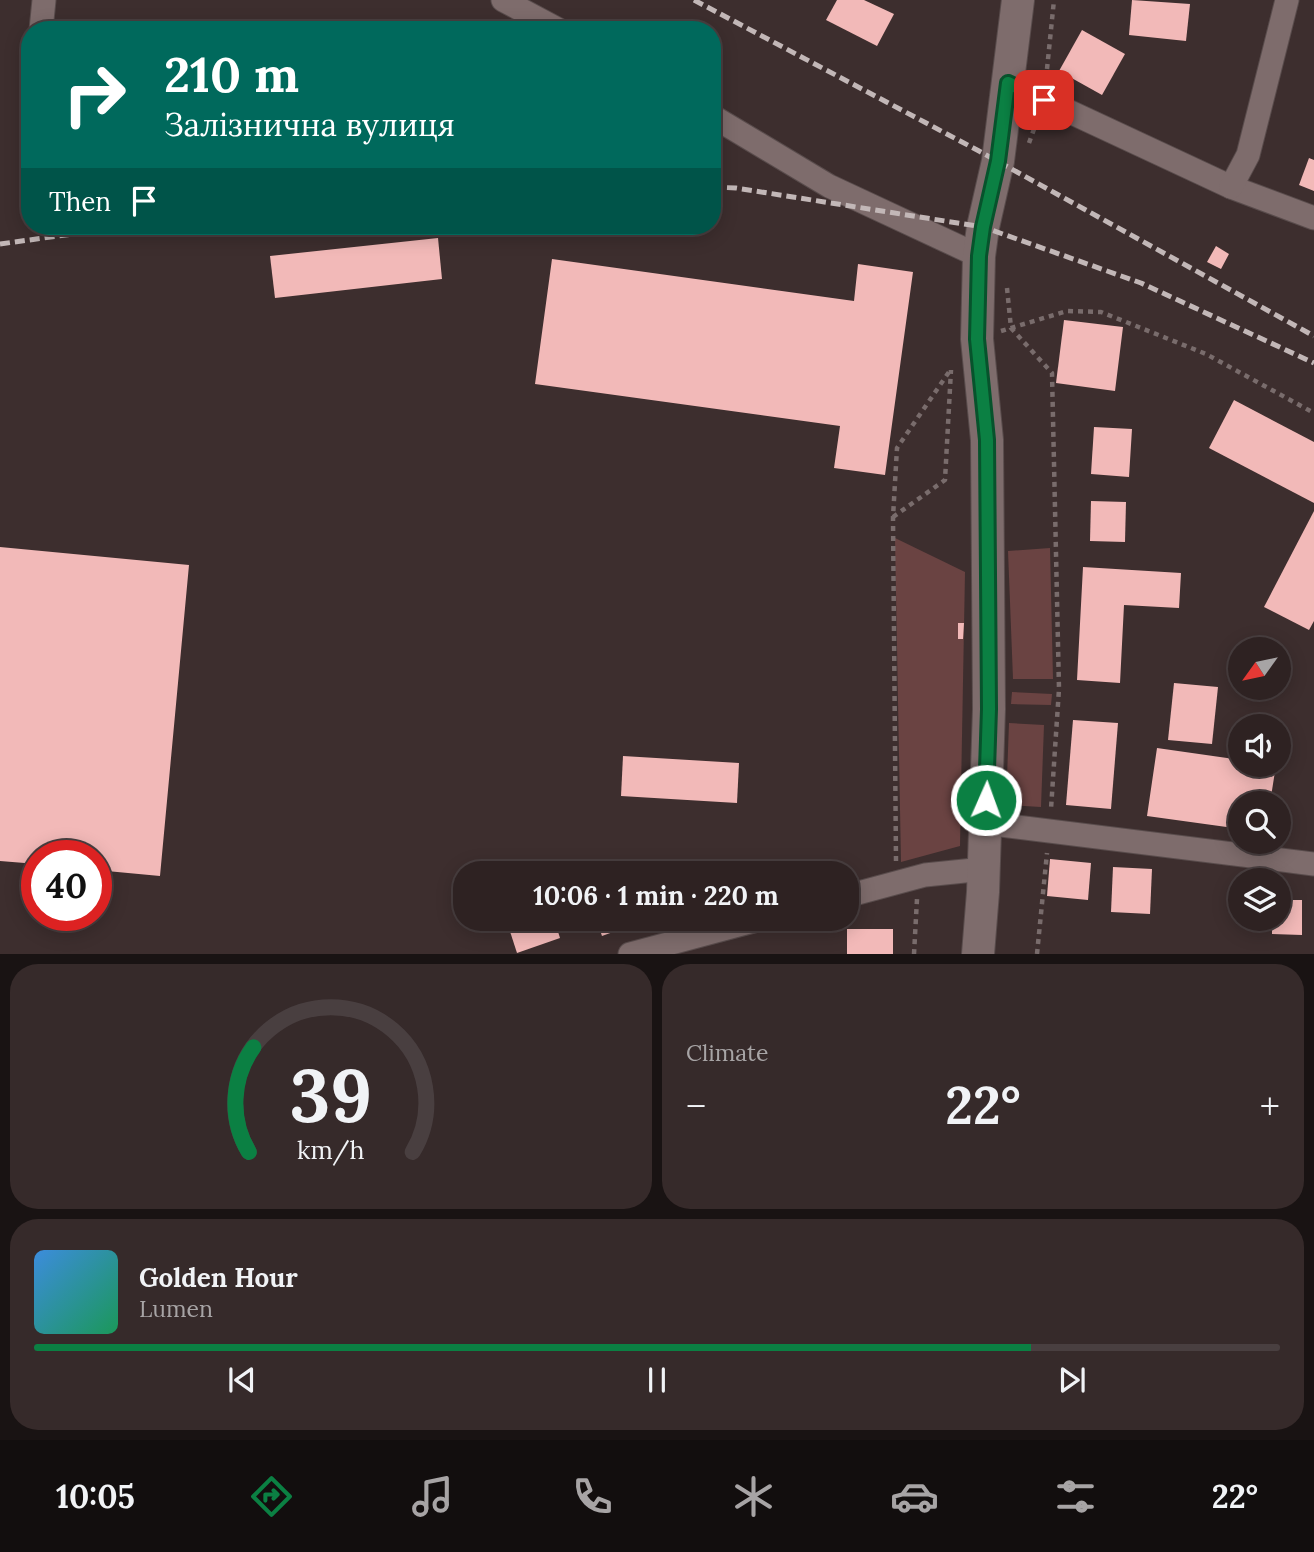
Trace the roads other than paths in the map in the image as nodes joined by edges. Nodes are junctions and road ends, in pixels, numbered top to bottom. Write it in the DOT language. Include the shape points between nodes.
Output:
graph roads {
  1 [pos="44,0"];
  2 [pos="503,0"];
  3 [pos="1018,0"];
  4 [pos="1287,0"];
  5 [pos="42,21"];
  6 [pos="542,21"];
  7 [pos="1008,83"];
  8 [pos="721,121"];
  9 [pos="1231,187"];
  10 [pos="1314,218"];
  11 [pos="979,256"];
  12 [pos="985,823"];
  13 [pos="1314,864"];
  14 [pos="984,869"];
  15 [pos="859,893"];
  16 [pos="716,931"];
  17 [pos="630,954"];
  18 [pos="978,954"];
  1 -- 5 [label="street"];
  2 -- 6 [label="street"];
  3 -- 7 [label="street"];
  4 -- 9 [label="street" via="1248,155"];
  7 -- 9 [label="street"];
  7 -- 11 [label="street"];
  8 -- 11 [label="street" via="829,186"];
  9 -- 10 [label="street"];
  11 -- 12 [label="street" via="977,339 987,440"];
  12 -- 13 [label="street"];
  12 -- 14 [label="street"];
  14 -- 15 [label="street" via="919,877"];
  14 -- 18 [label="street"];
  16 -- 17 [label="street"];
}
